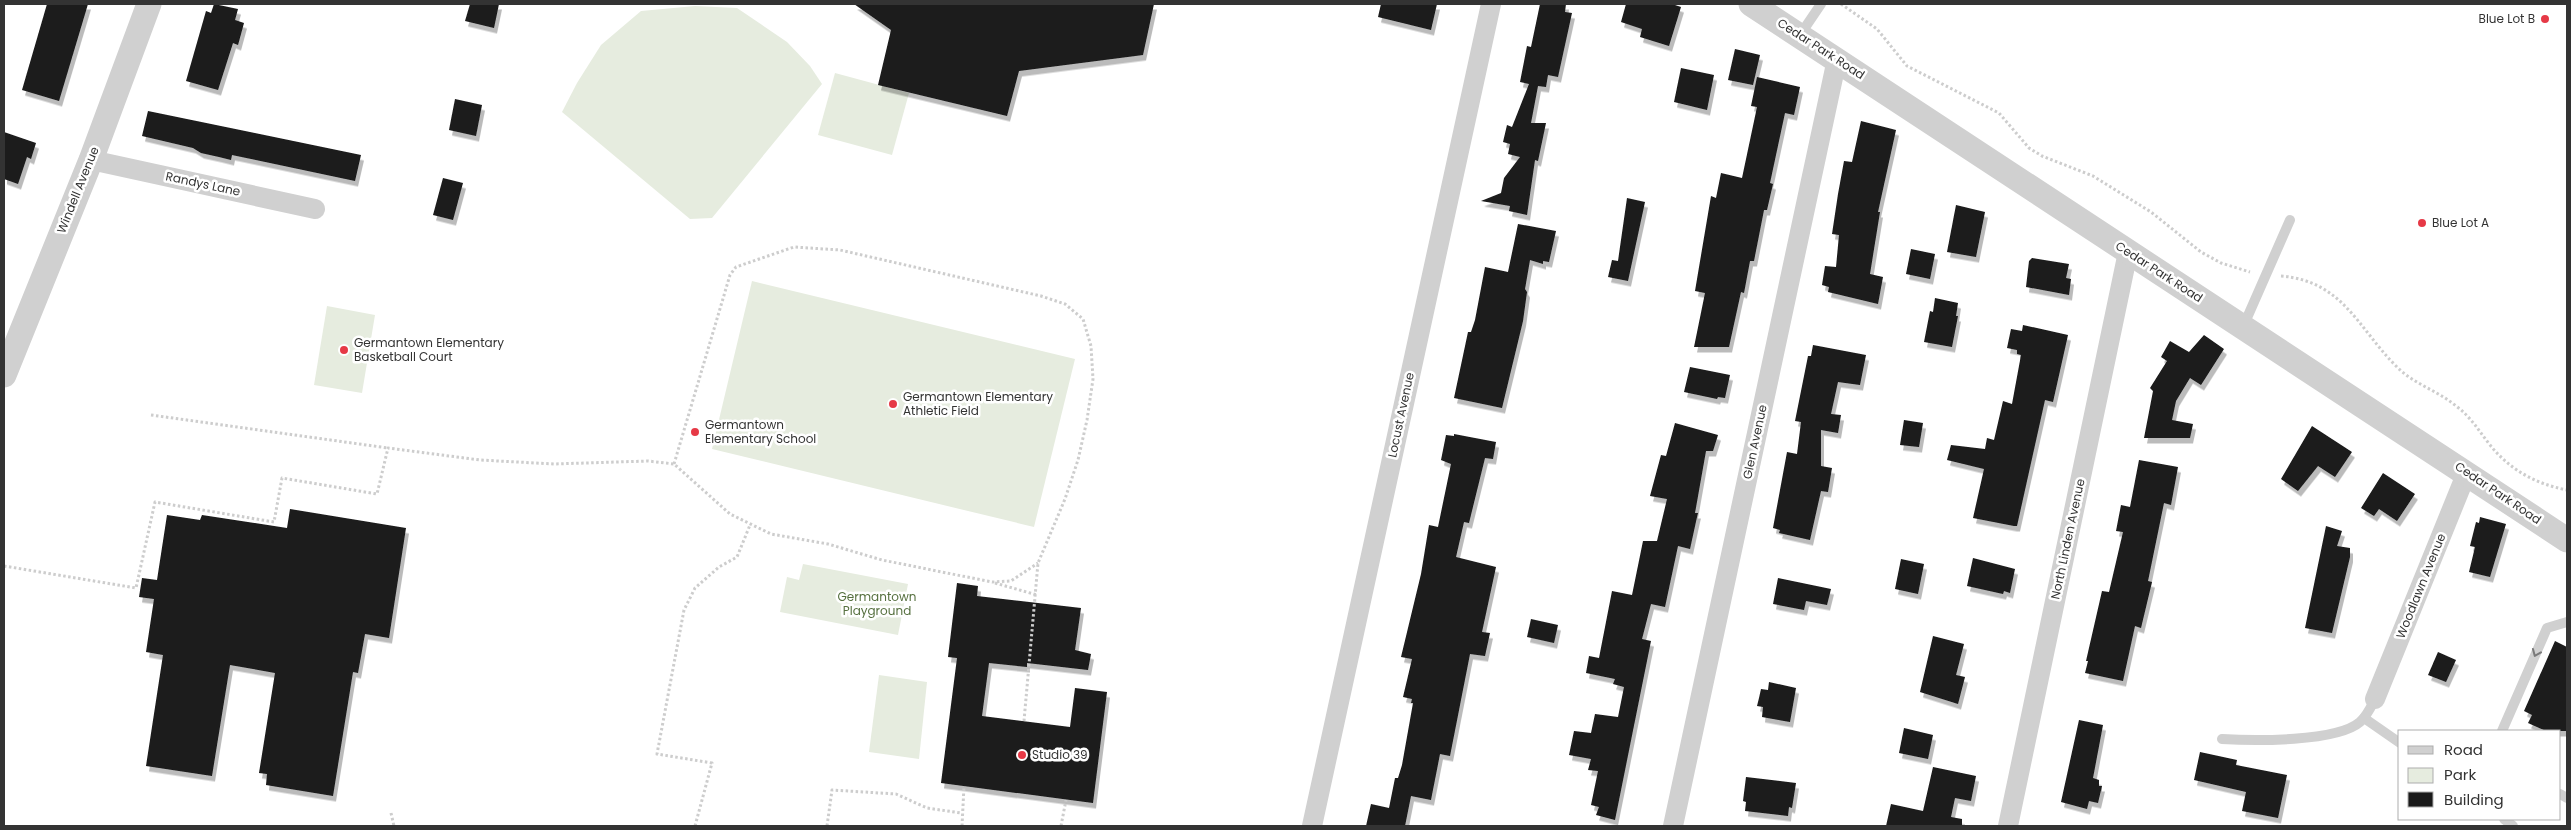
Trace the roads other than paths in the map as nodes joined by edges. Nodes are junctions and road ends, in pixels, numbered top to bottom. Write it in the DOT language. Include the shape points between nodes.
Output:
graph roads {
  1 [pos="149,4"];
  2 [pos="1491,4"];
  3 [pos="1751,4"];
  4 [pos="1821,4"];
  5 [pos="1800,35"];
  6 [pos="1837,59"];
  7 [pos="91,160"];
  8 [pos="316,209"];
  9 [pos="2290,220"];
  10 [pos="2128,252"];
  11 [pos="2243,327"];
  12 [pos="4,375"];
  13 [pos="2466,472"];
  14 [pos="2567,540"];
  15 [pos="2567,622"];
  16 [pos="2375,700"];
  17 [pos="2364,718"];
  18 [pos="2502,730"];
  19 [pos="2222,740"];
  20 [pos="2398,742"];
  21 [pos="1312,826"];
  22 [pos="1673,826"];
  23 [pos="2008,826"];
  1 -- 7 [label="street, Windell Avenue"];
  2 -- 21 [label="street, Locust Avenue"];
  3 -- 5 [label="street, Cedar Park Road"];
  4 -- 5 [label="lane"];
  5 -- 6 [label="street, Cedar Park Road"];
  6 -- 10 [label="street, Cedar Park Road"];
  6 -- 22 [label="street, Glen Avenue"];
  7 -- 8 [label="street, Randys Lane"];
  7 -- 12 [label="street, Windell Avenue"];
  9 -- 11 [label="lane"];
  10 -- 11 [label="street, Cedar Park Road"];
  10 -- 23 [label="street, North Linden Avenue"];
  11 -- 13 [label="street, Cedar Park Road"];
  13 -- 14 [label="street, Cedar Park Road"];
  13 -- 16 [label="street, Woodlawn Avenue"];
  15 -- 18 [label="lane, one-way" via="2547,628"];
  16 -- 17 [label="lane"];
  17 -- 19 [label="lane" via="2349,728 2307,737"];
  17 -- 20 [label="lane"];
}
